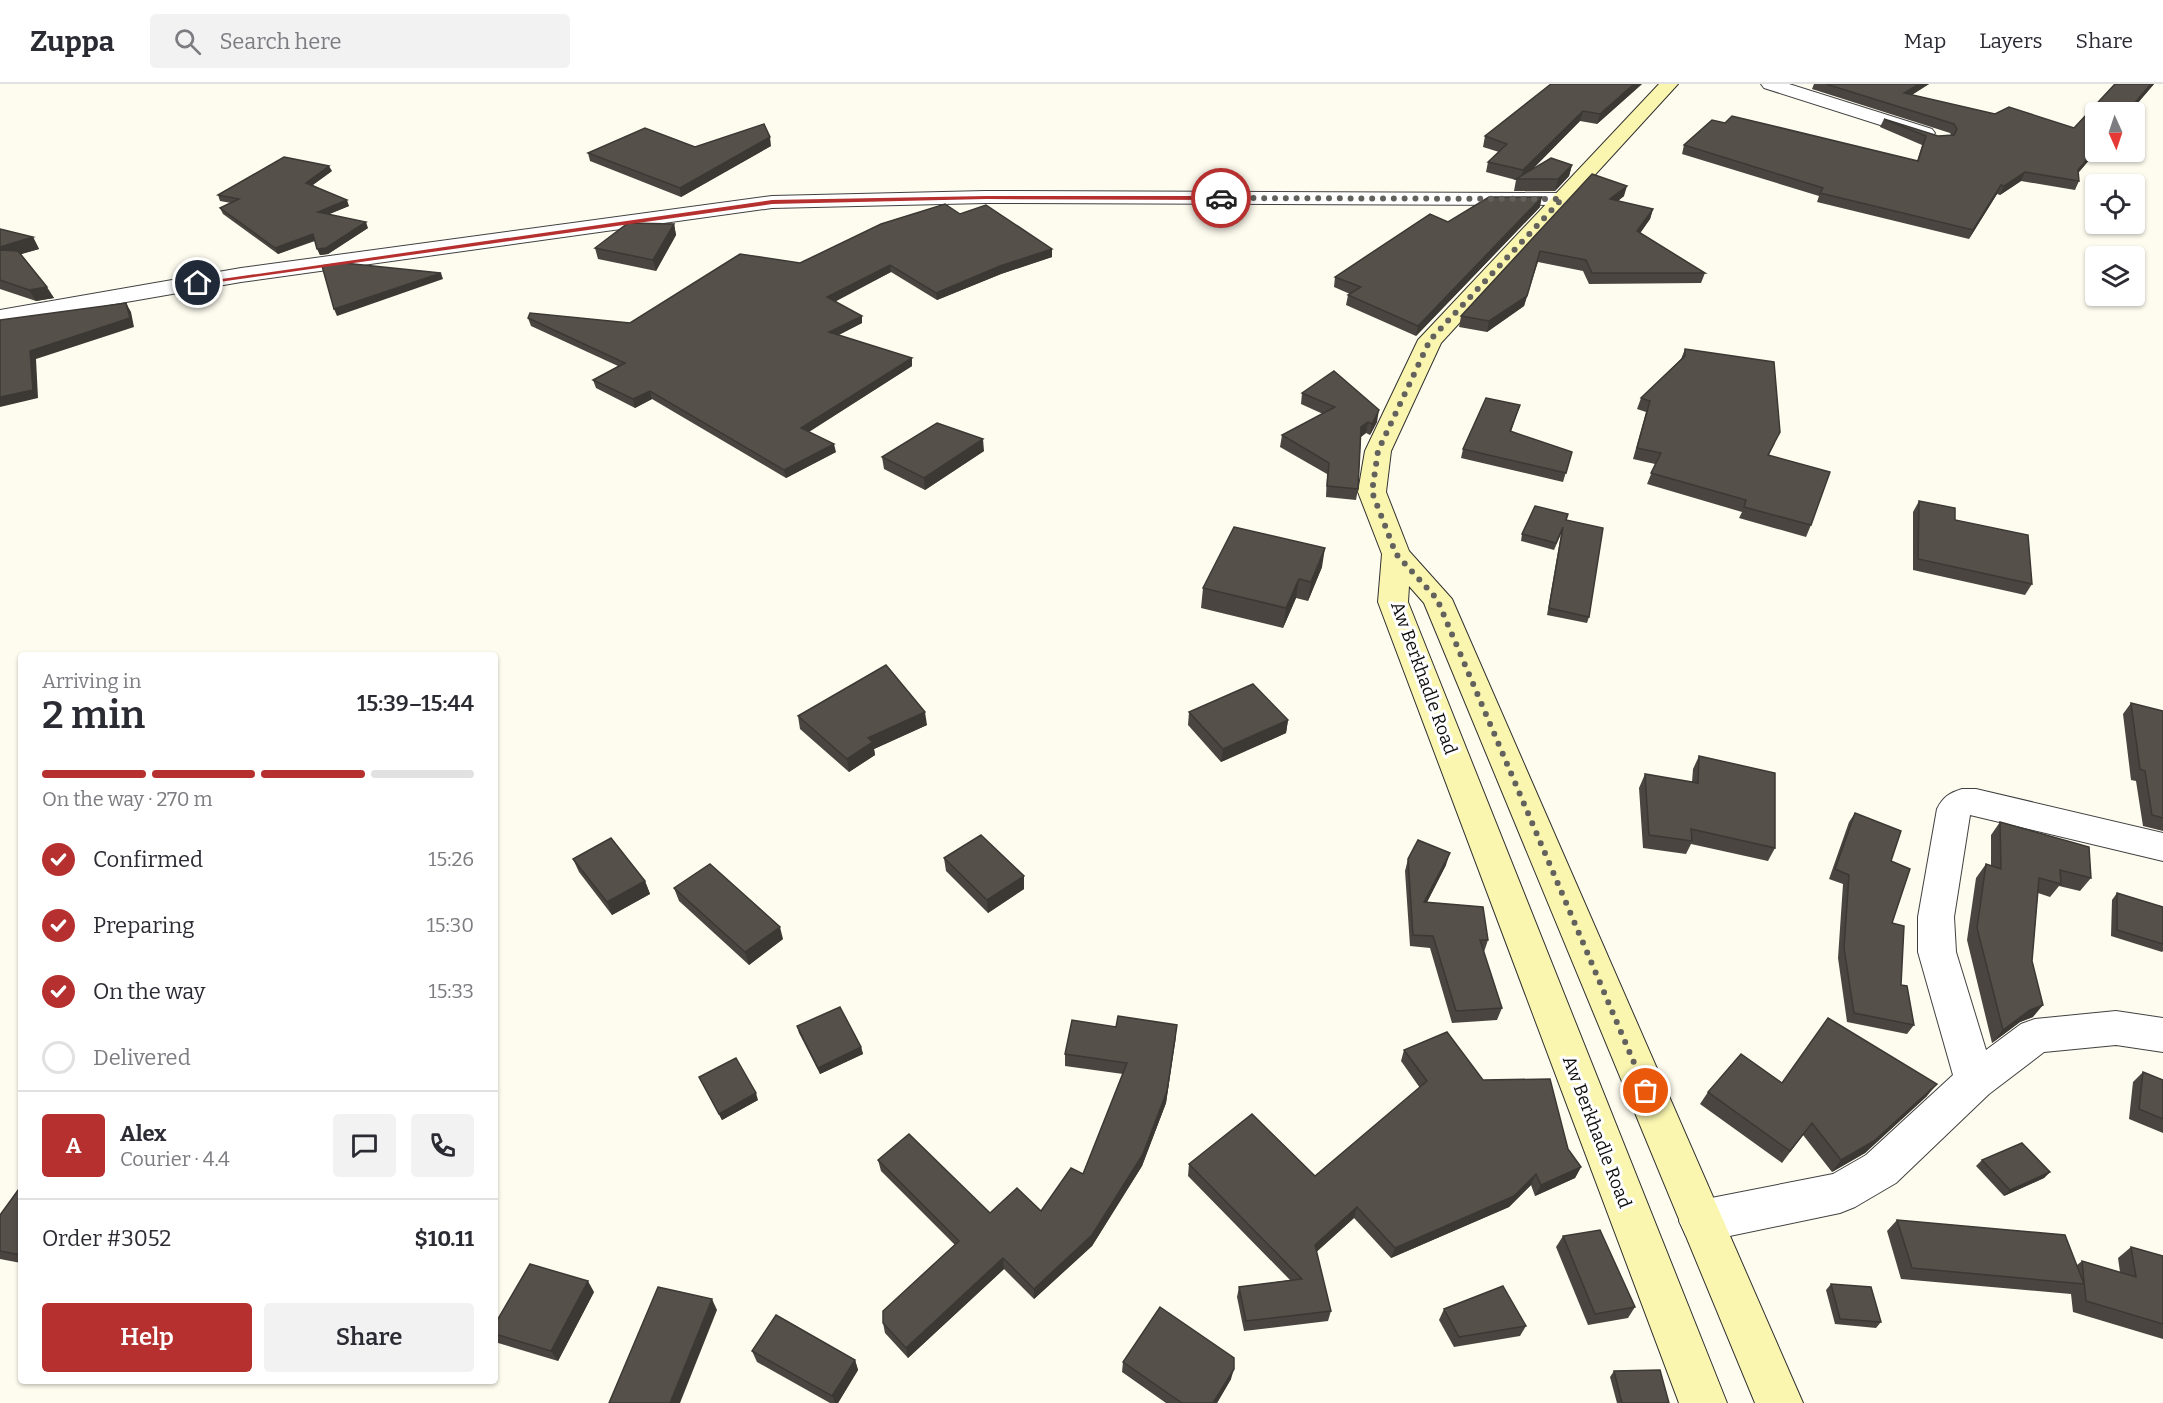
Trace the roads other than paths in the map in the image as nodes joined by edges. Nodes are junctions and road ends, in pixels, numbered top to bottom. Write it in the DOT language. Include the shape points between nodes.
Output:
graph roads {
  1 [pos="1669,84"];
  2 [pos="1770,84"];
  3 [pos="1941,138"];
  4 [pos="1562,199"];
  5 [pos="0,317"];
  6 [pos="1396,554"];
  7 [pos="2163,847"];
  8 [pos="2163,1035"];
  9 [pos="1975,1081"];
  10 [pos="1701,1221"];
  11 [pos="1703,1403"];
  12 [pos="1779,1403"];
  1 -- 4 [label="main road"];
  2 -- 3 [label="street"];
  4 -- 5 [label="street" via="986,197 772,202 241,275"];
  4 -- 6 [label="main road" via="1430,340 1387,431 1378,451 1372,492"];
  6 -- 10 [label="main road, Aw Berkhadle Road" via="1437,599"];
  6 -- 11 [label="main road, Aw Berkhadle Road" via="1393,602"];
  7 -- 9 [label="street" via="1976,802 1962,802 1954,809 1936,916 1937,952"];
  8 -- 9 [label="street" via="2116,1028 2035,1035"];
  9 -- 10 [label="street" via="1881,1169 1840,1193"];
  10 -- 12 [label="main road, Aw Berkhadle Road"];
}
